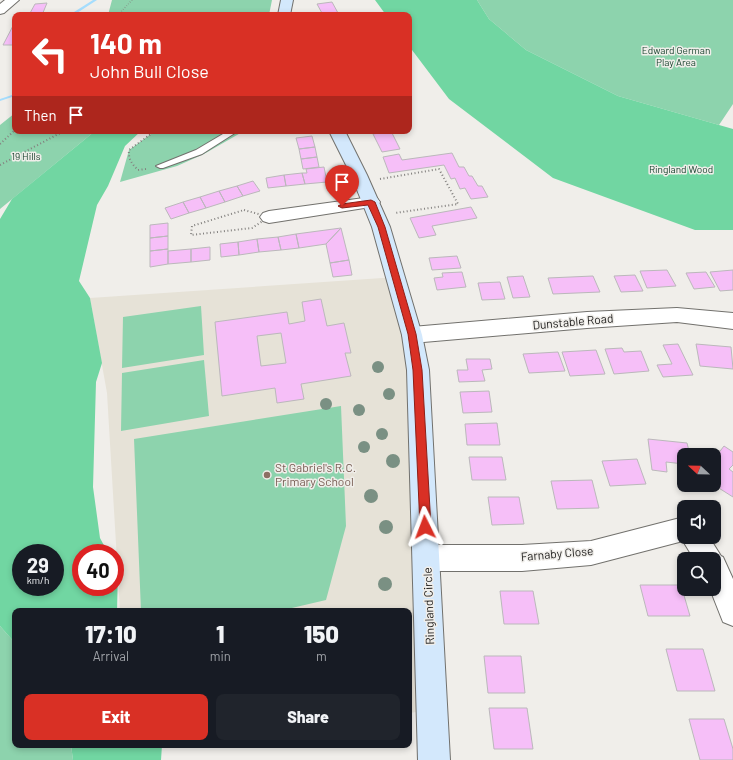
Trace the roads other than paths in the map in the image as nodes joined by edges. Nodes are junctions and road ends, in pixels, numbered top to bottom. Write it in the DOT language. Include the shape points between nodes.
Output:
graph roads {
  1 [pos="13,0"];
  2 [pos="287,0"];
  3 [pos="0,10"];
  4 [pos="285,12"];
  5 [pos="229,134"];
  6 [pos="339,134"];
  7 [pos="160,166"];
  8 [pos="370,200"];
  9 [pos="269,217"];
  10 [pos="733,321"];
  11 [pos="412,334"];
  12 [pos="677,530"];
  13 [pos="427,558"];
  14 [pos="721,583"];
  15 [pos="733,612"];
  16 [pos="434,760"];
  1 -- 3 [label="street"];
  2 -- 4 [label="street"];
  5 -- 7 [label="lane" via="199,152"];
  6 -- 8 [label="street, Ringland Circle"];
  8 -- 9 [label="street"];
  8 -- 11 [label="street, Ringland Circle" via="397,277"];
  10 -- 11 [label="street, Dunstable Road" via="677,315"];
  11 -- 13 [label="street, Ringland Circle" via="418,370"];
  12 -- 13 [label="street, Farnaby Close" via="591,553 492,559"];
  13 -- 16 [label="street, Ringland Circle"];
  14 -- 15 [label="street"];
}
